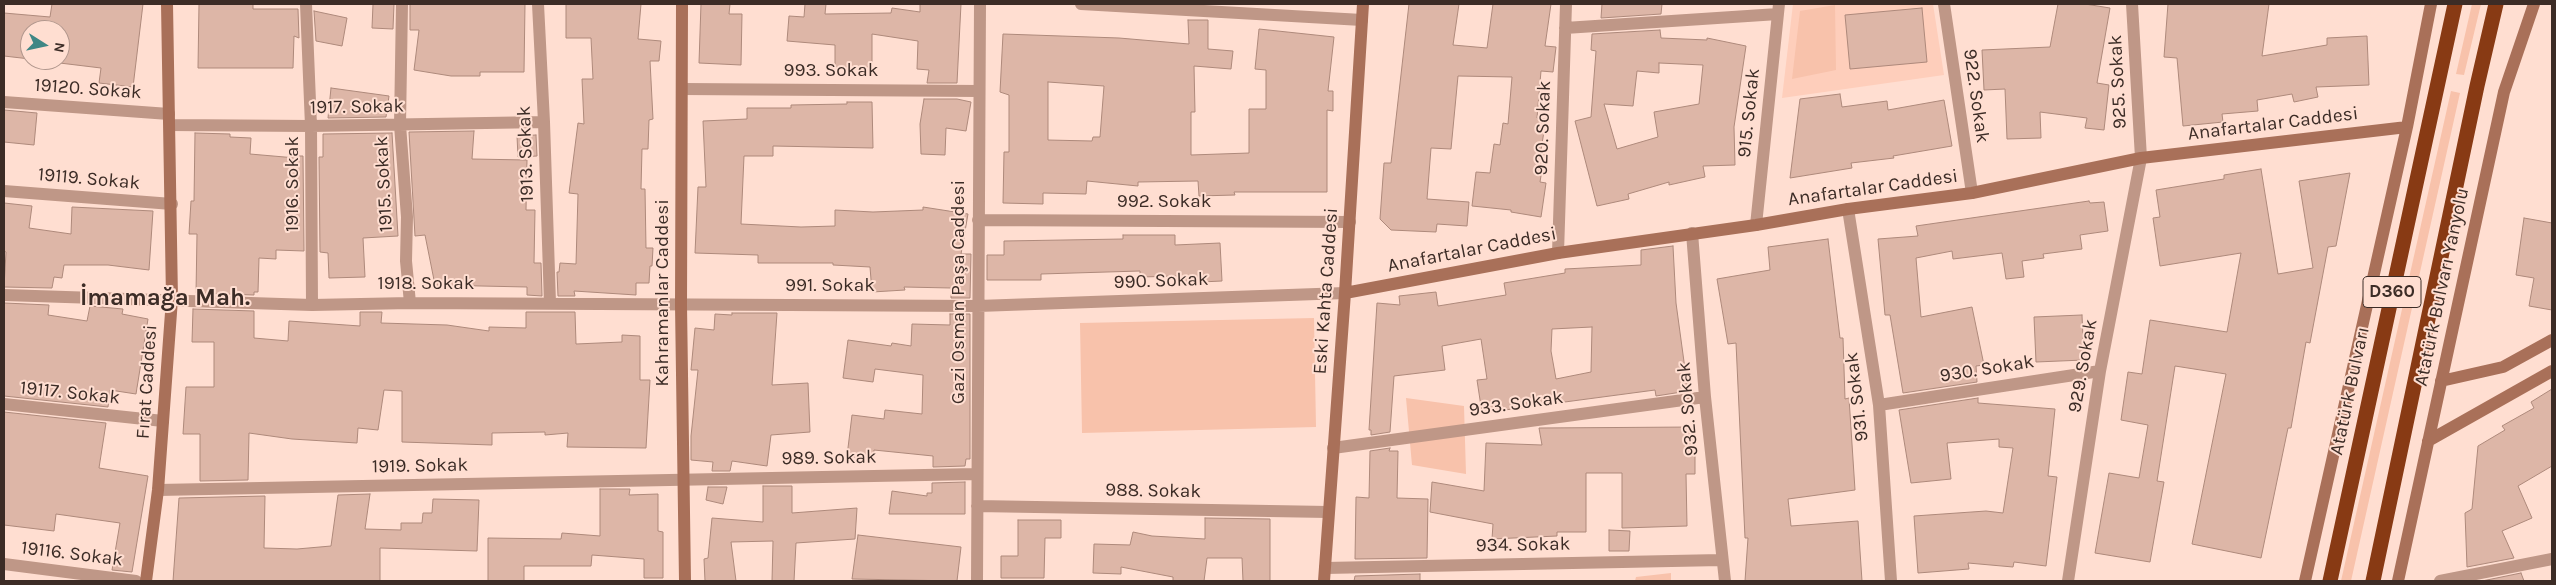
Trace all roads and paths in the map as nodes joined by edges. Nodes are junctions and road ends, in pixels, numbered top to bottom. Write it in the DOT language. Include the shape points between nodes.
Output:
graph roads {
  1 [pos="167,4"];
  2 [pos="306,4"];
  3 [pos="402,4"];
  4 [pos="538,4"];
  5 [pos="682,4"];
  6 [pos="980,4"];
  7 [pos="1081,4"];
  8 [pos="1363,4"];
  9 [pos="1566,4"];
  10 [pos="1944,4"];
  11 [pos="2132,4"];
  12 [pos="2431,4"];
  13 [pos="2455,4"];
  14 [pos="2496,4"];
  15 [pos="2534,4"];
  16 [pos="1779,9"];
  17 [pos="1362,20"];
  18 [pos="1565,28"];
  19 [pos="683,89"];
  20 [pos="978,91"];
  21 [pos="4,102"];
  22 [pos="170,119"];
  23 [pos="544,122"];
  24 [pos="400,125"];
  25 [pos="311,126"];
  26 [pos="2406,127"];
  27 [pos="2141,158"];
  28 [pos="4,191"];
  29 [pos="1972,193"];
  30 [pos="172,204"];
  31 [pos="1848,209"];
  32 [pos="978,220"];
  33 [pos="1350,222"];
  34 [pos="1756,226"];
  35 [pos="1692,233"];
  36 [pos="1558,253"];
  37 [pos="1346,293"];
  38 [pos="4,295"];
  39 [pos="172,299"];
  40 [pos="410,303"];
  41 [pos="550,303"];
  42 [pos="312,305"];
  43 [pos="681,305"];
  44 [pos="978,306"];
  45 [pos="2552,340"];
  46 [pos="2100,371"];
  47 [pos="2552,371"];
  48 [pos="2441,381"];
  49 [pos="1705,397"];
  50 [pos="4,404"];
  51 [pos="1879,405"];
  52 [pos="163,421"];
  53 [pos="2428,441"];
  54 [pos="1333,448"];
  55 [pos="976,474"];
  56 [pos="682,480"];
  57 [pos="158,490"];
  58 [pos="977,506"];
  59 [pos="1328,512"];
  60 [pos="2552,559"];
  61 [pos="1722,560"];
  62 [pos="4,564"];
  63 [pos="1325,568"];
  64 [pos="136,581"];
  65 [pos="146,581"];
  66 [pos="685,581"];
  67 [pos="977,581"];
  68 [pos="1324,581"];
  69 [pos="1725,581"];
  70 [pos="1891,581"];
  71 [pos="2068,581"];
  72 [pos="2305,581"];
  73 [pos="2330,581"];
  74 [pos="2373,581"];
  75 [pos="2398,581"];
  76 [pos="2440,581"];
  1 -- 22 [label="street, Fırat Caddesi"];
  2 -- 25 [label="street, 1916. Sokak"];
  3 -- 24 [label="street, 1915. Sokak"];
  4 -- 23 [label="street, 1913. Sokak"];
  5 -- 19 [label="street, Kahramanlar Caddesi"];
  6 -- 20 [label="street, Gazi Osman Paşa Caddesi"];
  7 -- 17 [label="street"];
  8 -- 17 [label="street, Eski Kahta Caddesi"];
  9 -- 18 [label="street, 920. Sokak"];
  10 -- 29 [label="street, 922. Sokak"];
  11 -- 27 [label="street, 925. Sokak"];
  12 -- 26 [label="street"];
  13 -- 73 [label="highway, Atatürk Bulvarı / D360"];
  14 -- 74 [label="highway, D360"];
  15 -- 48 [label="street, Atatürk Bulvarı Yanyolu" via="2504,92"];
  16 -- 18 [label="street"];
  16 -- 34 [label="street, 915. Sokak"];
  17 -- 33 [label="street, Eski Kahta Caddesi"];
  18 -- 36 [label="street, 920. Sokak"];
  19 -- 20 [label="street, 993. Sokak"];
  19 -- 43 [label="street, Kahramanlar Caddesi"];
  20 -- 32 [label="street, Gazi Osman Paşa Caddesi"];
  21 -- 22 [label="street, 19120. Sokak"];
  22 -- 25 [label="street, 1917. Sokak"];
  22 -- 30 [label="street, Fırat Caddesi"];
  23 -- 24 [label="street, 1917. Sokak"];
  23 -- 41 [label="street, 1913. Sokak"];
  24 -- 25 [label="street, 1917. Sokak"];
  24 -- 40 [label="street, 1915. Sokak"];
  25 -- 42 [label="street, 1916. Sokak"];
  26 -- 27 [label="street, Anafartalar Caddesi"];
  26 -- 72 [label="street"];
  27 -- 29 [label="street, Anafartalar Caddesi"];
  27 -- 46 [label="street, 929. Sokak"];
  28 -- 30 [label="street, 19119. Sokak"];
  29 -- 31 [label="street, Anafartalar Caddesi"];
  30 -- 39 [label="street, Fırat Caddesi"];
  31 -- 34 [label="street, Anafartalar Caddesi"];
  31 -- 51 [label="street, 931. Sokak"];
  32 -- 33 [label="street, 992. Sokak"];
  32 -- 44 [label="street, Gazi Osman Paşa Caddesi"];
  33 -- 37 [label="street, Eski Kahta Caddesi"];
  34 -- 35 [label="street, Anafartalar Caddesi"];
  35 -- 36 [label="street, Anafartalar Caddesi"];
  35 -- 49 [label="street, 932. Sokak"];
  36 -- 37 [label="street, Anafartalar Caddesi"];
  37 -- 44 [label="street, 990. Sokak"];
  37 -- 54 [label="street, Eski Kahta Caddesi"];
  38 -- 39 [label="street, 1918. Sokak"];
  39 -- 42 [label="street, 1918. Sokak"];
  39 -- 52 [label="street, Fırat Caddesi"];
  40 -- 41 [label="street, 1918. Sokak"];
  40 -- 42 [label="street, 1918. Sokak"];
  41 -- 43 [label="street, 1918. Sokak"];
  43 -- 44 [label="street, 991. Sokak"];
  43 -- 56 [label="street, Kahramanlar Caddesi"];
  44 -- 55 [label="street, Gazi Osman Paşa Caddesi"];
  45 -- 48 [label="street" via="2503,367"];
  46 -- 51 [label="street, 930. Sokak"];
  46 -- 71 [label="street, 929. Sokak"];
  47 -- 53 [label="street"];
  48 -- 53 [label="street, Atatürk Bulvarı Yanyolu"];
  49 -- 54 [label="street, 933. Sokak"];
  49 -- 61 [label="street, 932. Sokak"];
  50 -- 52 [label="street, 19117. Sokak"];
  51 -- 70 [label="street, 931. Sokak"];
  52 -- 57 [label="street, Fırat Caddesi"];
  53 -- 75 [label="street, Atatürk Bulvarı Yanyolu"];
  54 -- 59 [label="street, Eski Kahta Caddesi"];
  55 -- 56 [label="street, 989. Sokak"];
  55 -- 58 [label="street, Gazi Osman Paşa Caddesi"];
  56 -- 57 [label="street, 1919. Sokak"];
  56 -- 66 [label="street, Kahramanlar Caddesi"];
  57 -- 65 [label="street, Fırat Caddesi"];
  58 -- 59 [label="street, 988. Sokak"];
  58 -- 67 [label="street, Gazi Osman Paşa Caddesi"];
  59 -- 63 [label="street, Eski Kahta Caddesi"];
  60 -- 76 [label="street"];
  61 -- 63 [label="street, 934. Sokak"];
  61 -- 69 [label="street, 932. Sokak"];
  62 -- 64 [label="street, 19116. Sokak"];
  63 -- 68 [label="street, Eski Kahta Caddesi"];
}
